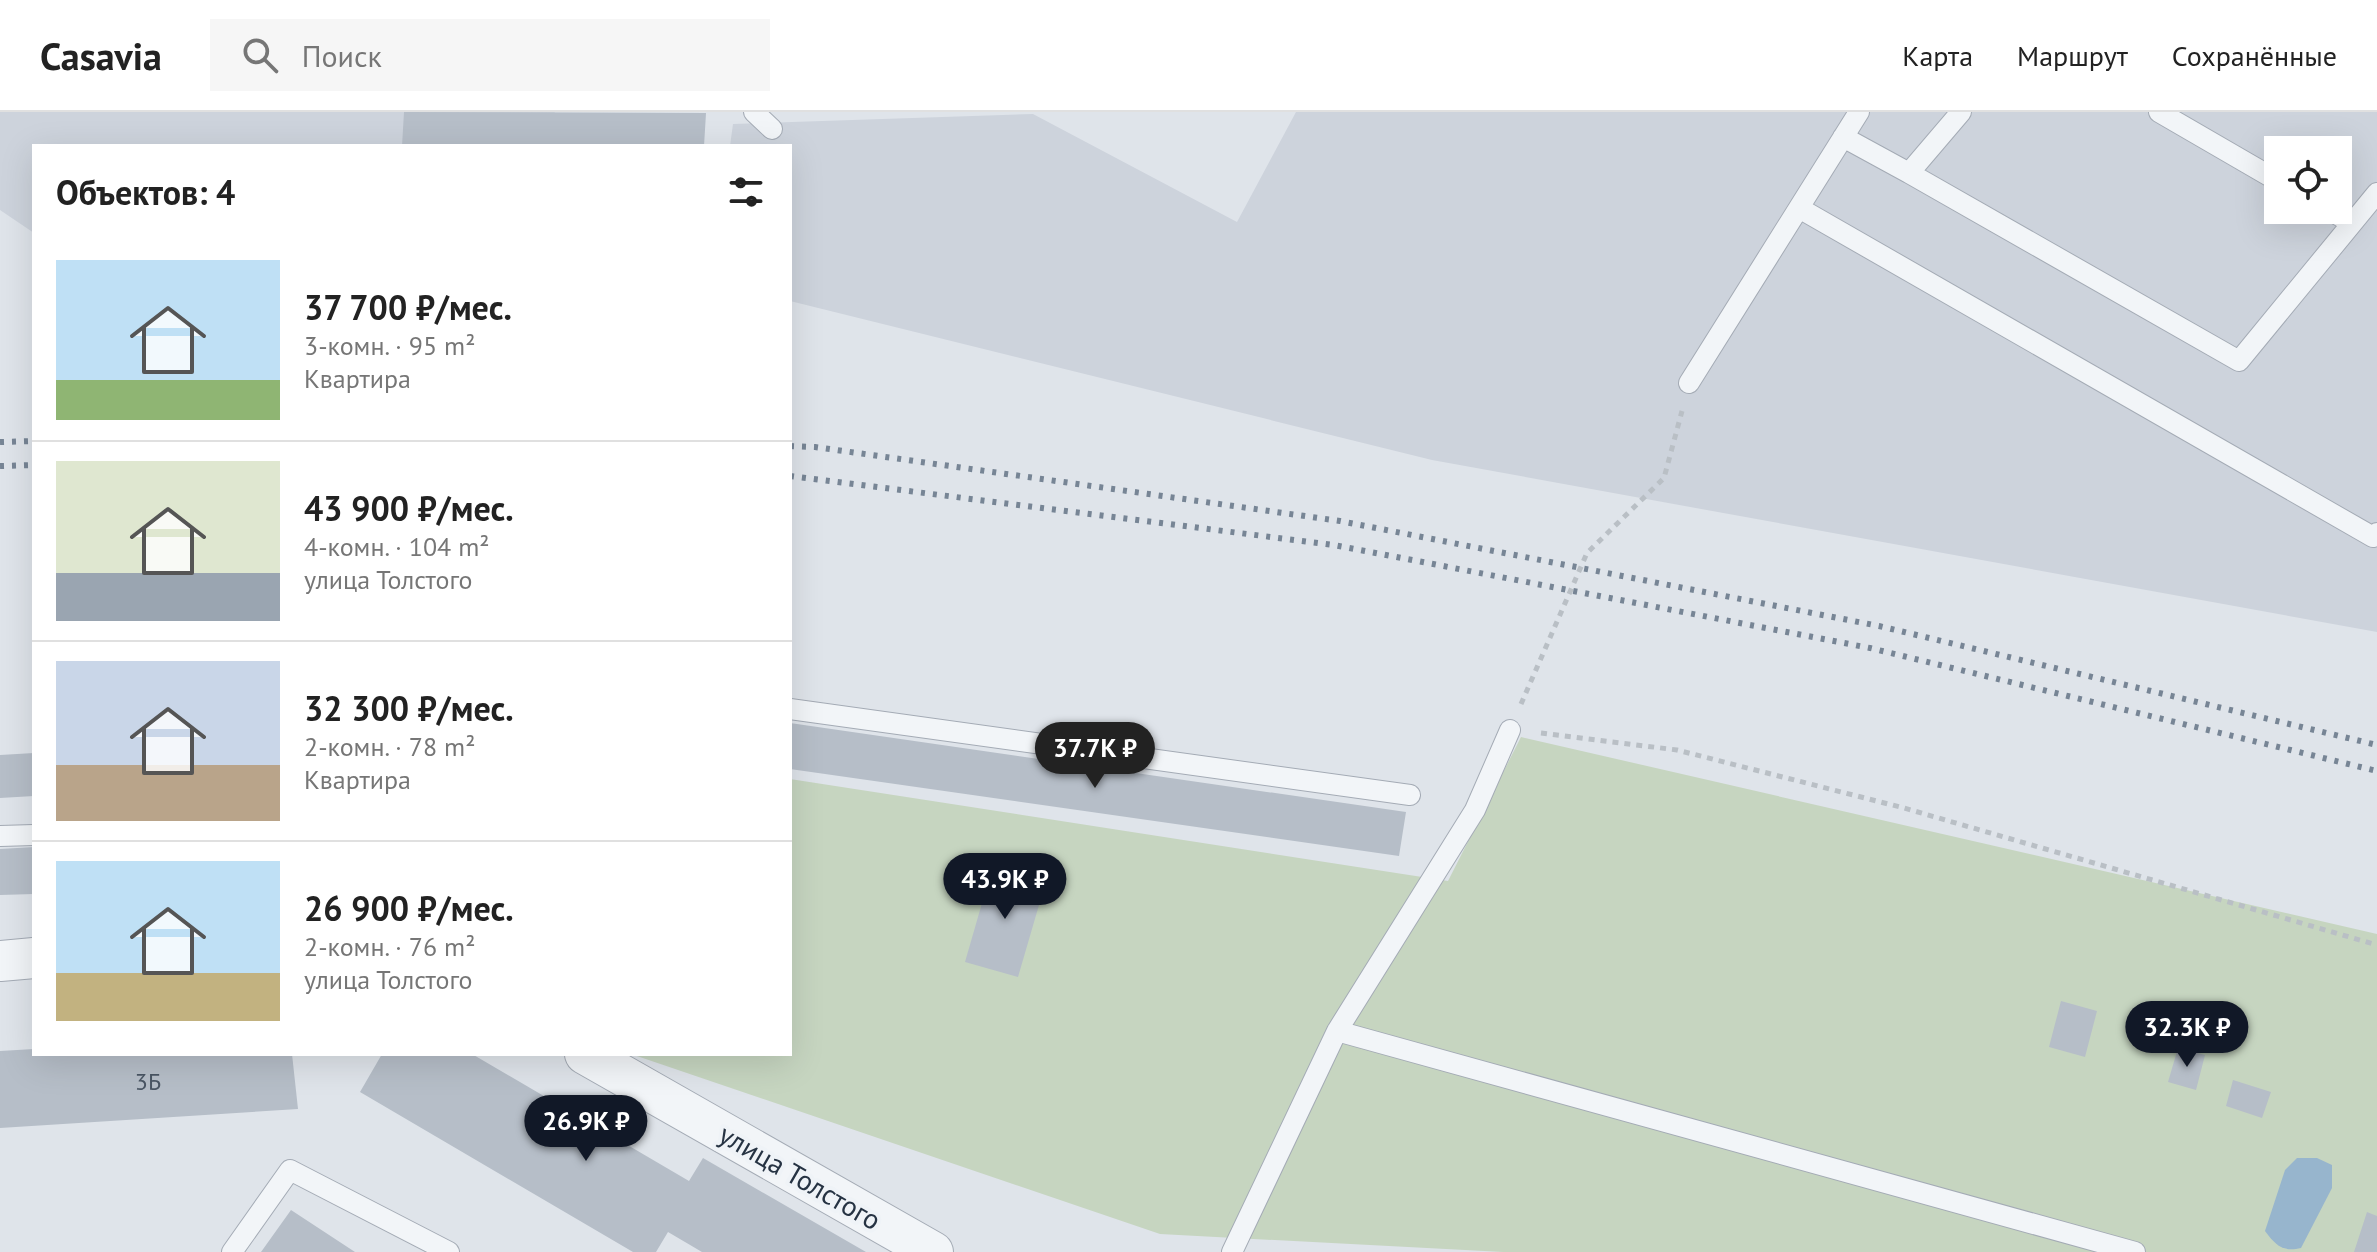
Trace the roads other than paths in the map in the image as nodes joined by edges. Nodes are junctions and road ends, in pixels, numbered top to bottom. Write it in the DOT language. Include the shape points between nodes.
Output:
graph roads {
  1 [pos="754,112"];
  2 [pos="1859,112"];
  3 [pos="1961,112"];
  4 [pos="2159,112"];
  5 [pos="772,129"];
  6 [pos="1843,137"];
  7 [pos="1909,173"];
  8 [pos="2264,173"];
  9 [pos="2377,193"];
  10 [pos="1799,208"];
  11 [pos="2352,223"];
  12 [pos="2351,224"];
  13 [pos="1689,383"];
  14 [pos="2377,533"];
  15 [pos="792,709"];
  16 [pos="1510,730"];
  17 [pos="1410,795"];
  18 [pos="32,835"];
  19 [pos="0,836"];
  20 [pos="32,958"];
  21 [pos="0,961"];
  22 [pos="1337,1031"];
  23 [pos="589,1056"];
  24 [pos="232,1252"];
  25 [pos="449,1252"];
  26 [pos="933,1252"];
  27 [pos="1232,1252"];
  28 [pos="2135,1252"];
  1 -- 5 [label="lane"];
  2 -- 6 [label="lane"];
  3 -- 7 [label="lane"];
  4 -- 8 [label="lane"];
  6 -- 7 [label="lane"];
  6 -- 10 [label="lane"];
  7 -- 12 [label="lane" via="2239,361"];
  9 -- 11 [label="lane"];
  10 -- 13 [label="lane"];
  10 -- 14 [label="lane" via="2373,537"];
  15 -- 17 [label="lane"];
  16 -- 22 [label="lane" via="1475,810"];
  18 -- 19 [label="lane"];
  20 -- 21 [label="street"];
  22 -- 27 [label="lane"];
  22 -- 28 [label="lane"];
  23 -- 26 [label="street, улица Толстого"];
  24 -- 25 [label="lane" via="290,1170"];
}
